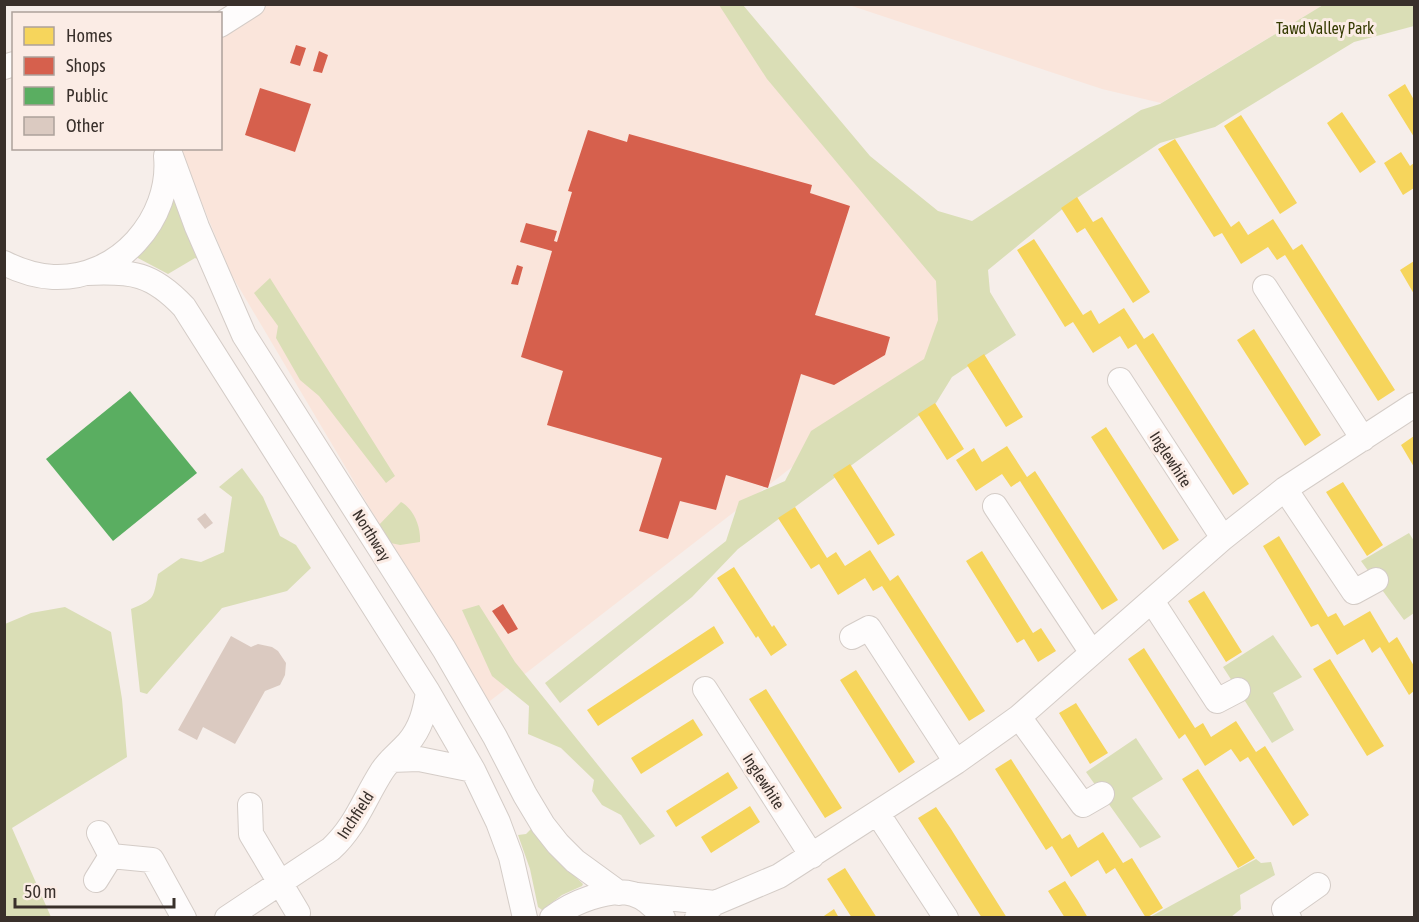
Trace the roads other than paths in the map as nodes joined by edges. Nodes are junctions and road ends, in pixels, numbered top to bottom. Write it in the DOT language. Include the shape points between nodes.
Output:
graph roads {
  1 [pos="253,4"];
  2 [pos="222,24"];
  3 [pos="166,150"];
  4 [pos="167,150"];
  5 [pos="4,263"];
  6 [pos="87,273"];
  7 [pos="1265,287"];
  8 [pos="1120,380"];
  9 [pos="1414,405"];
  10 [pos="1364,439"];
  11 [pos="1285,489"];
  12 [pos="995,506"];
  13 [pos="1223,538"];
  14 [pos="1376,580"];
  15 [pos="1152,601"];
  16 [pos="852,638"];
  17 [pos="1092,653"];
  18 [pos="1238,690"];
  19 [pos="428,692"];
  20 [pos="718,696"];
  21 [pos="1019,717"];
  22 [pos="391,760"];
  23 [pos="956,762"];
  24 [pos="472,770"];
  25 [pos="1102,794"];
  26 [pos="250,805"];
  27 [pos="878,814"];
  28 [pos="99,833"];
  29 [pos="111,856"];
  30 [pos="812,856"];
  31 [pos="96,880"];
  32 [pos="280,883"];
  33 [pos="1318,885"];
  34 [pos="626,894"];
  35 [pos="706,910"];
  36 [pos="298,913"];
  37 [pos="184,918"];
  38 [pos="227,918"];
  39 [pos="525,918"];
  40 [pos="552,918"];
  41 [pos="663,918"];
  42 [pos="946,918"];
  43 [pos="1289,918"];
  1 -- 2 [label="street"];
  3 -- 6 [label="street" via="163,196 152,222 135,244"];
  4 -- 34 [label="street, Northway" via="244,335 444,649 543,825 575,861"];
  5 -- 6 [label="street" via="22,272 54,277"];
  6 -- 19 [label="street" via="119,271 143,277 172,294 184,307"];
  7 -- 10 [label="street"];
  8 -- 13 [label="street, Inglewhite"];
  9 -- 10 [label="street"];
  10 -- 11 [label="street"];
  11 -- 13 [label="street"];
  11 -- 14 [label="street" via="1354,592"];
  12 -- 17 [label="street"];
  13 -- 15 [label="street"];
  15 -- 17 [label="street"];
  15 -- 18 [label="street" via="1217,701"];
  16 -- 23 [label="street" via="868,628"];
  17 -- 21 [label="street"];
  19 -- 22 [label="street, Inchfield" via="418,729"];
  19 -- 24 [label="street"];
  20 -- 30 [label="street, Inglewhite"];
  21 -- 23 [label="street"];
  21 -- 25 [label="street" via="1083,805"];
  22 -- 24 [label="street" via="419,759"];
  22 -- 32 [label="street, Inchfield" via="343,838"];
  23 -- 27 [label="street"];
  24 -- 39 [label="street" via="511,857"];
  26 -- 32 [label="street" via="251,834"];
  27 -- 30 [label="street"];
  27 -- 42 [label="street"];
  28 -- 29 [label="street"];
  29 -- 31 [label="street"];
  29 -- 37 [label="street" via="152,860"];
  30 -- 35 [label="street"];
  32 -- 36 [label="street"];
  32 -- 38 [label="street, Inchfield"];
  33 -- 43 [label="street" via="1284,909"];
  34 -- 35 [label="street"];
  34 -- 40 [label="street" via="593,897"];
  34 -- 41 [label="street, Northway" via="653,905"];
}
